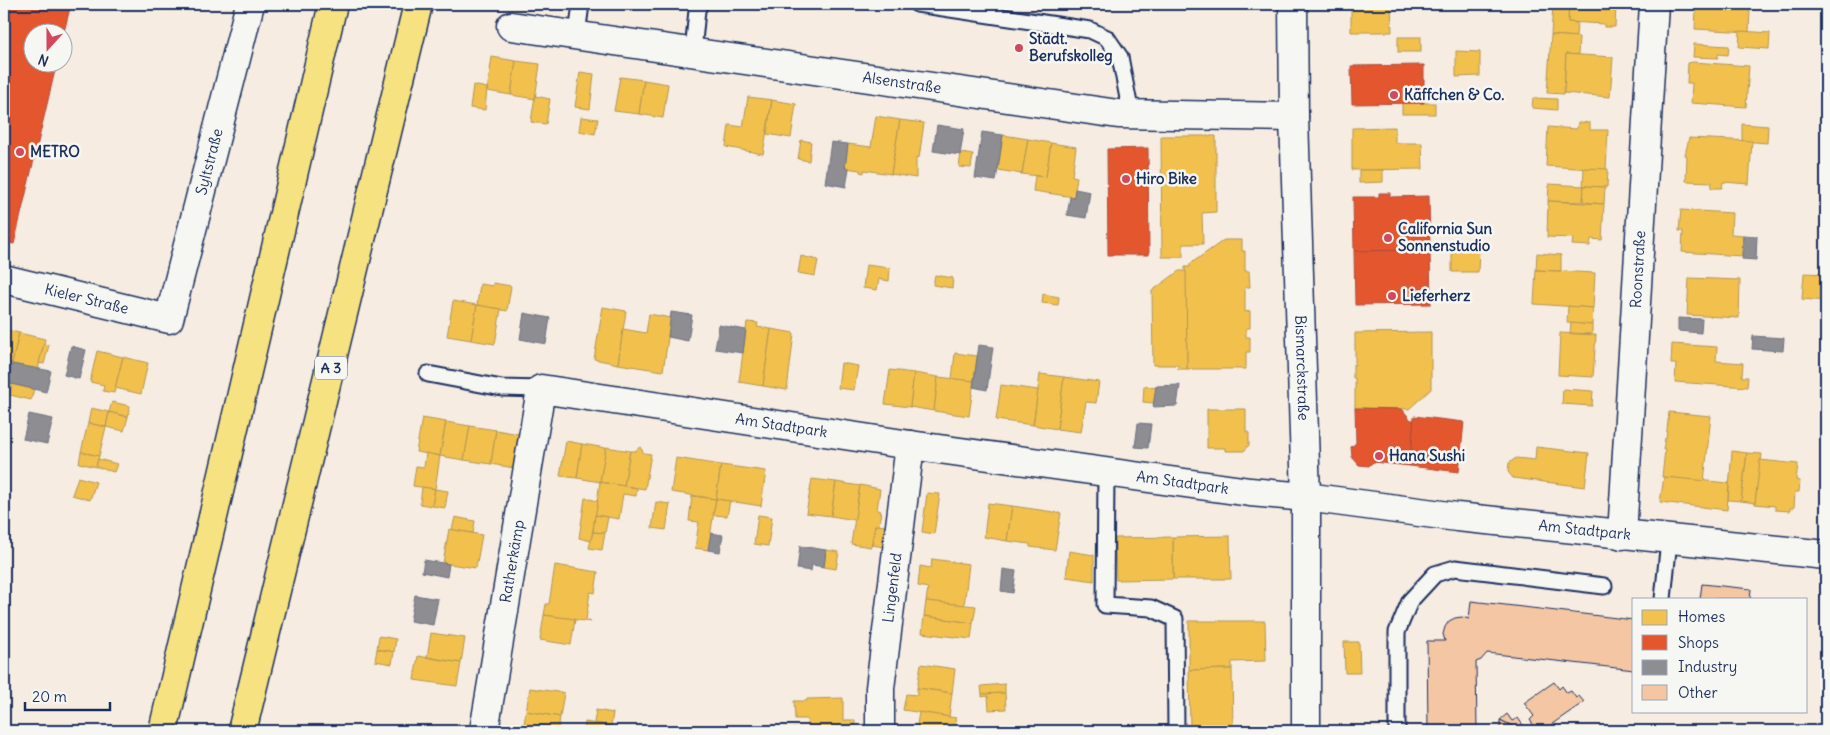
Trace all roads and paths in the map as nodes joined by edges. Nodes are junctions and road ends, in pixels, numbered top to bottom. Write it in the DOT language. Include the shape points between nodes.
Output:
graph roads {
  1 [pos="250,4"];
  2 [pos="333,4"];
  3 [pos="418,4"];
  4 [pos="581,4"];
  5 [pos="700,4"];
  6 [pos="917,4"];
  7 [pos="1293,4"];
  8 [pos="1654,4"];
  9 [pos="511,26"];
  10 [pos="577,35"];
  11 [pos="693,52"];
  12 [pos="1131,114"];
  13 [pos="1294,117"];
  14 [pos="4,279"];
  15 [pos="169,320"];
  16 [pos="428,374"];
  17 [pos="541,389"];
  18 [pos="910,445"];
  19 [pos="1106,473"];
  20 [pos="1306,497"];
  21 [pos="1622,535"];
  22 [pos="1669,540"];
  23 [pos="1826,555"];
  24 [pos="1604,586"];
  25 [pos="1663,598"];
  26 [pos="163,731"];
  27 [pos="242,731"];
  28 [pos="484,731"];
  29 [pos="880,731"];
  30 [pos="1176,731"];
  31 [pos="1306,731"];
  32 [pos="1397,731"];
  1 -- 15 [label="street, Syltstraße"];
  2 -- 26 [label="highway"];
  3 -- 27 [label="highway, A 3"];
  4 -- 10 [label="lane"];
  5 -- 11 [label="lane"];
  6 -- 12 [label="lane" via="1090,30 1106,38 1120,57"];
  7 -- 13 [label="street, Bismarckstraße"];
  8 -- 21 [label="street, Roonstraße"];
  9 -- 10 [label="street, Alsenstraße"];
  10 -- 11 [label="street, Alsenstraße"];
  11 -- 12 [label="street, Alsenstraße"];
  12 -- 13 [label="street, Alsenstraße"];
  13 -- 20 [label="street, Bismarckstraße"];
  14 -- 15 [label="street, Kieler Straße"];
  16 -- 17 [label="lane" via="502,388"];
  17 -- 18 [label="street, Am Stadtpark"];
  17 -- 28 [label="street, Ratherkämp"];
  18 -- 19 [label="street, Am Stadtpark"];
  18 -- 29 [label="street, Lingenfeld" via="880,688"];
  19 -- 20 [label="street, Am Stadtpark"];
  19 -- 30 [label="lane" via="1105,605 1151,608 1175,619"];
  20 -- 21 [label="street, Am Stadtpark"];
  20 -- 31 [label="street, Bismarckstraße"];
  21 -- 22 [label="street, Am Stadtpark"];
  22 -- 23 [label="street, Am Stadtpark"];
  22 -- 25 [label="lane"];
  24 -- 32 [label="lane" via="1455,568 1435,574 1410,601 1397,632"];
}
